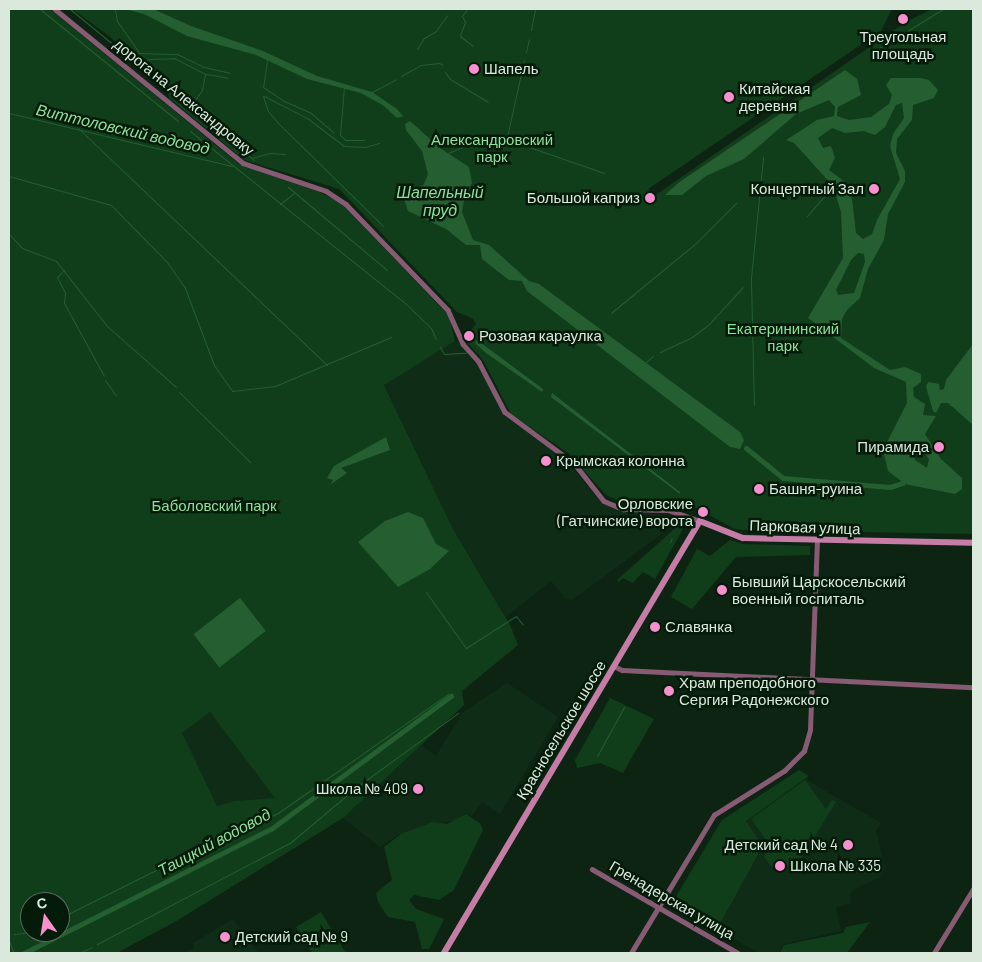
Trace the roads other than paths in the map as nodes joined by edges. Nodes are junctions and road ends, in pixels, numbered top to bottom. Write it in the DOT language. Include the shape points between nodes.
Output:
graph roads {
  1 [pos="55,9"];
  2 [pos="457,328"];
  3 [pos="700,521"];
  4 [pos="817,540"];
  5 [pos="973,543"];
  6 [pos="614,666"];
  7 [pos="813,677"];
  8 [pos="973,687"];
  9 [pos="592,869"];
  10 [pos="973,889"];
  11 [pos="659,907"];
  12 [pos="444,953"];
  13 [pos="632,953"];
  14 [pos="738,953"];
  15 [pos="934,953"];
  1 -- 2 [label="street, дорога на Александровку" via="243,163 326,191 346,204 448,310"];
  2 -- 3 [label="street, Парковая улица" via="505,412 574,463 604,501 623,509 668,510"];
  3 -- 4 [label="main road, Парковая улица" via="743,538"];
  3 -- 6 [label="main road, Красносельское шоссе"];
  4 -- 5 [label="main road, Парковая улица"];
  4 -- 7 [label="street"];
  6 -- 7 [label="street" via="622,670"];
  6 -- 12 [label="main road, Красносельское шоссе"];
  7 -- 8 [label="street"];
  7 -- 11 [label="street" via="810,730 804,751 784,771 714,815"];
  9 -- 11 [label="street, Гренадерская улица"];
  10 -- 15 [label="street"];
  11 -- 13 [label="street"];
  11 -- 14 [label="street, Гренадерская улица"];
}
